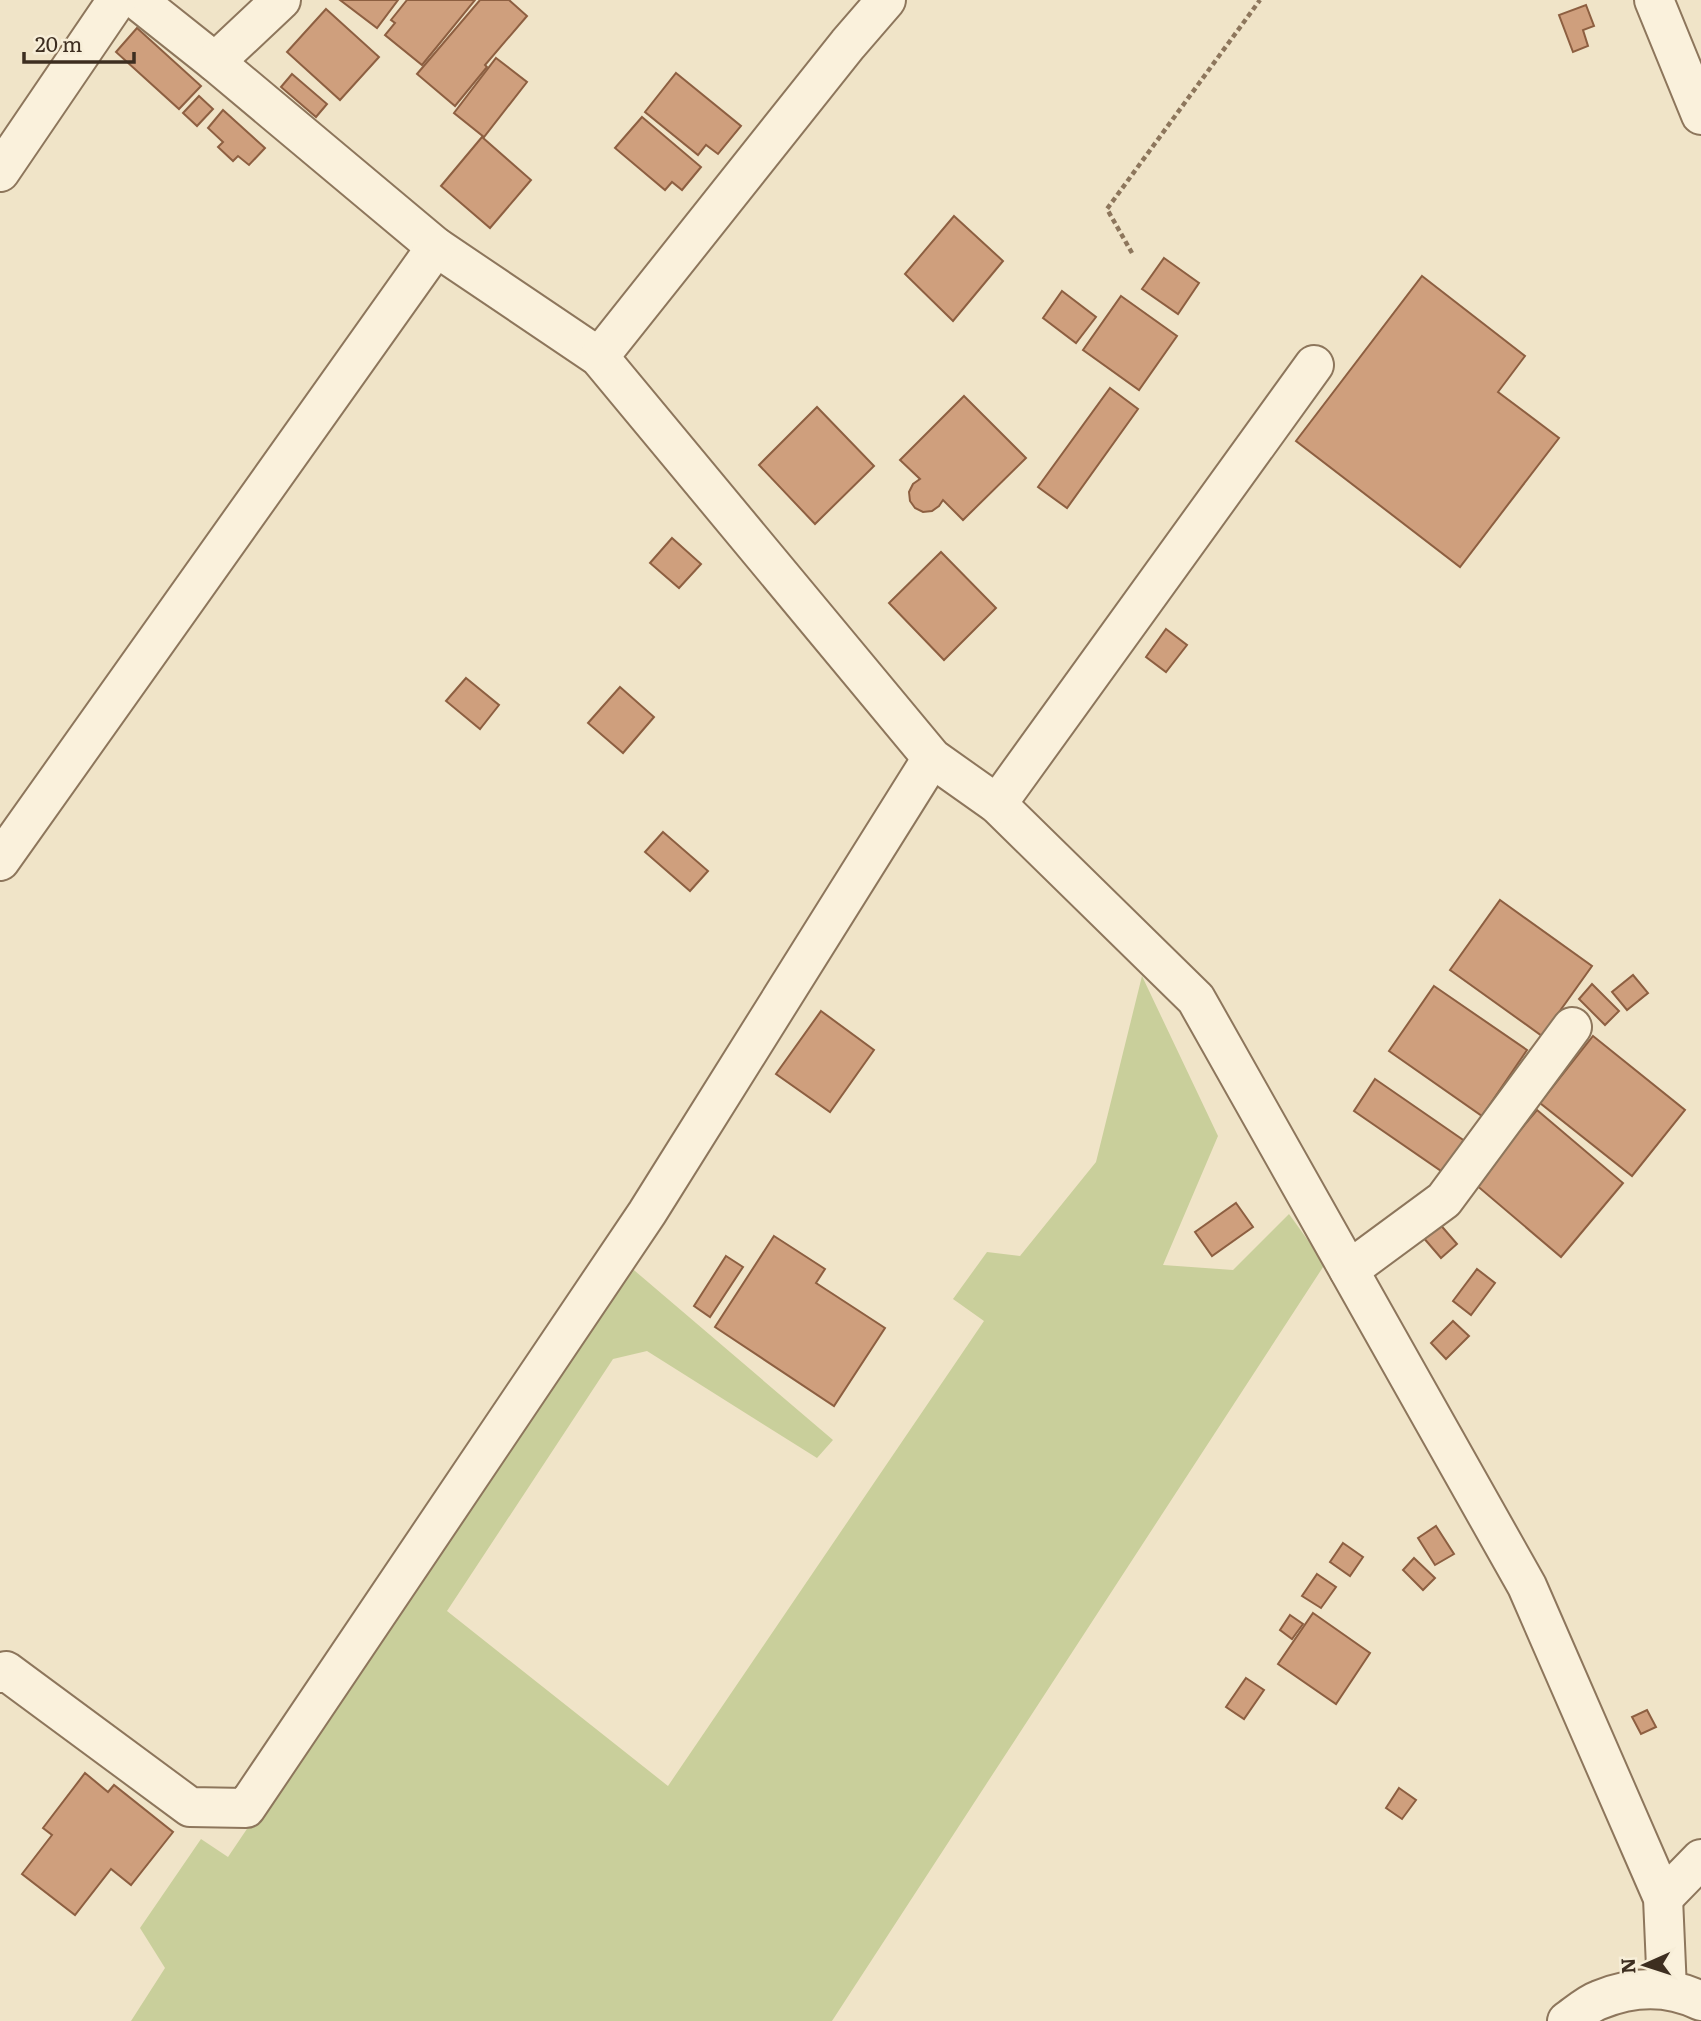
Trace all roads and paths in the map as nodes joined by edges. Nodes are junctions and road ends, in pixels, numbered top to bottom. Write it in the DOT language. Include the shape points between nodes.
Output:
graph roads {
  1 [pos="117,0"];
  2 [pos="137,0"];
  3 [pos="281,0"];
  4 [pos="886,0"];
  5 [pos="1260,0"];
  6 [pos="1654,0"];
  7 [pos="215,62"];
  8 [pos="1701,115"];
  9 [pos="0,172"];
  10 [pos="436,247"];
  11 [pos="1132,253"];
  12 [pos="599,357"];
  13 [pos="1314,365"];
  14 [pos="932,758"];
  15 [pos="997,804"];
  16 [pos="0,861"];
  17 [pos="1572,1027"];
  18 [pos="1349,1270"];
  19 [pos="0,1673"];
  20 [pos="1701,1859"];
  21 [pos="1663,1898"];
  22 [pos="1684,1996"];
  23 [pos="1567,2021"];
  1 -- 9 [label="street"];
  2 -- 7 [label="street"];
  3 -- 7 [label="street"];
  4 -- 12 [label="street"];
  5 -- 11 [label="path" via="1107,209"];
  6 -- 8 [label="street"];
  7 -- 10 [label="street"];
  10 -- 12 [label="street"];
  10 -- 16 [label="street"];
  12 -- 14 [label="street"];
  13 -- 15 [label="street"];
  14 -- 15 [label="street"];
  14 -- 19 [label="street" via="647,1213 246,1808 190,1807 6,1671"];
  15 -- 18 [label="street" via="1196,999"];
  17 -- 18 [label="street" via="1444,1200"];
  18 -- 21 [label="street" via="1527,1586"];
  20 -- 21 [label="street"];
  21 -- 22 [label="street"];
  22 -- 23 [label="street" via="1649,1988 1631,1990 1597,2000"];
}
